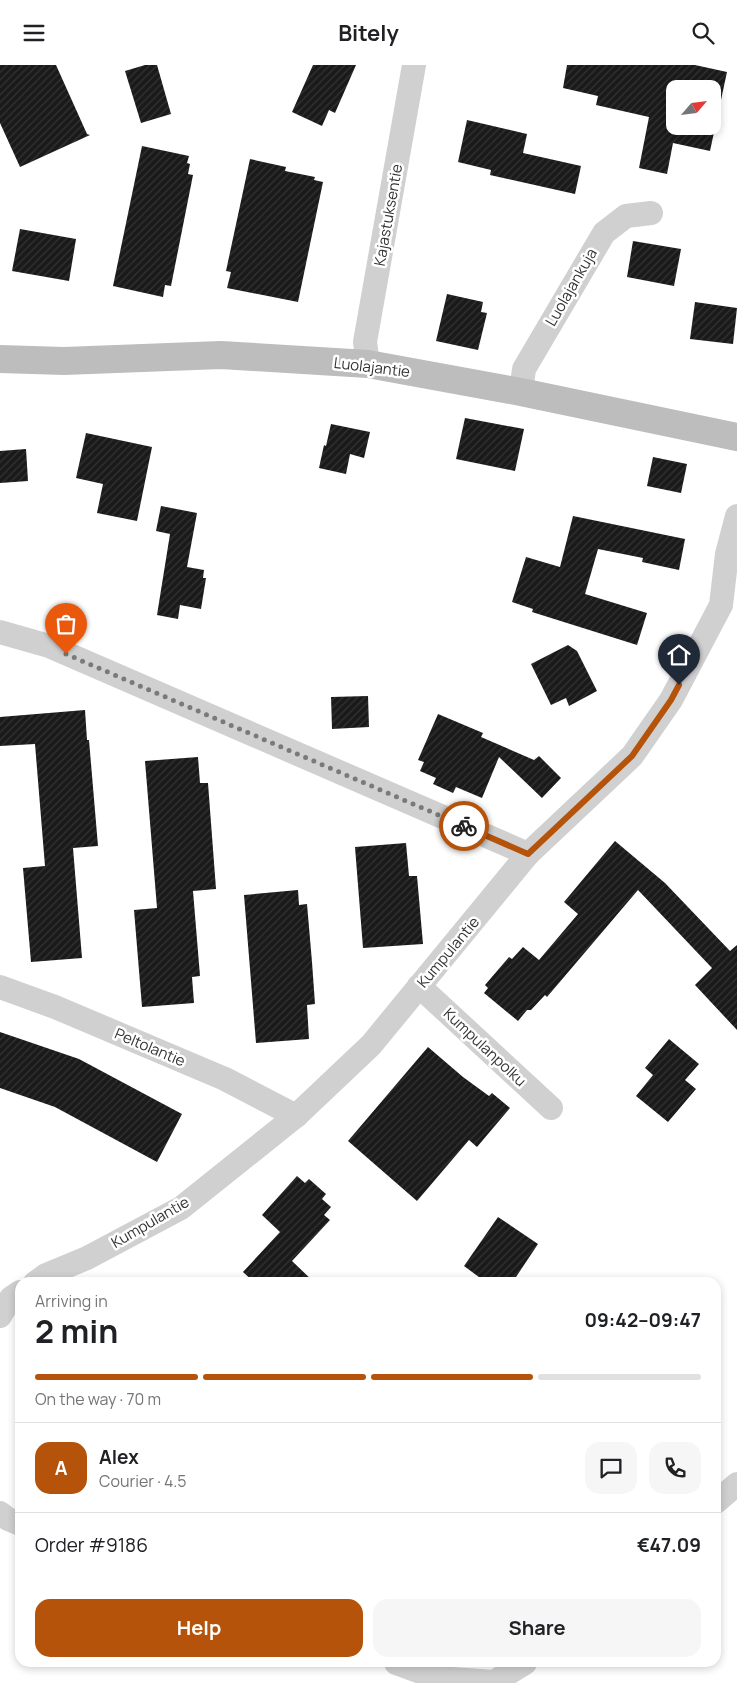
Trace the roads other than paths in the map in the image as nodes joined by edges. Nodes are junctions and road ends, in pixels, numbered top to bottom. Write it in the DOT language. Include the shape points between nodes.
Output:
graph roads {
  1 [pos="414,65"];
  2 [pos="652,213"];
  3 [pos="0,359"];
  4 [pos="368,364"];
  5 [pos="521,392"];
  6 [pos="737,437"];
  7 [pos="737,516"];
  8 [pos="729,605"];
  9 [pos="0,631"];
  10 [pos="528,854"];
  11 [pos="419,986"];
  12 [pos="0,987"];
  13 [pos="550,1108"];
  14 [pos="296,1116"];
  15 [pos="43,1277"];
  16 [pos="15,1295"];
  17 [pos="0,1316"];
  18 [pos="737,1484"];
  19 [pos="721,1498"];
  20 [pos="0,1513"];
  21 [pos="15,1522"];
  22 [pos="407,1667"];
  23 [pos="518,1667"];
  1 -- 4 [label="street, Kajastuksentie" via="365,341"];
  2 -- 5 [label="street, Luolajankuja" via="626,216 604,233 524,369"];
  3 -- 4 [label="main road, Luolajantie" via="64,361 221,355"];
  4 -- 5 [label="main road, Luolajantie"];
  5 -- 6 [label="main road, Luolajantie"];
  7 -- 8 [label="street, Kumpulantie" via="727,554"];
  8 -- 10 [label="street, Kumpulantie" via="671,700 632,756"];
  9 -- 10 [label="street" via="49,646"];
  10 -- 11 [label="street, Kumpulantie"];
  11 -- 13 [label="street, Kumpulanpolku"];
  11 -- 14 [label="street, Kumpulantie" via="371,1045"];
  12 -- 14 [label="street, Peltolantie" via="225,1079"];
  14 -- 15 [label="street, Kumpulantie" via="181,1208 87,1258"];
  16 -- 17 [label="street"];
  18 -- 19 [label="street"];
  20 -- 21 [label="street"];
  22 -- 23 [label="street" via="437,1678 494,1682"];
}
